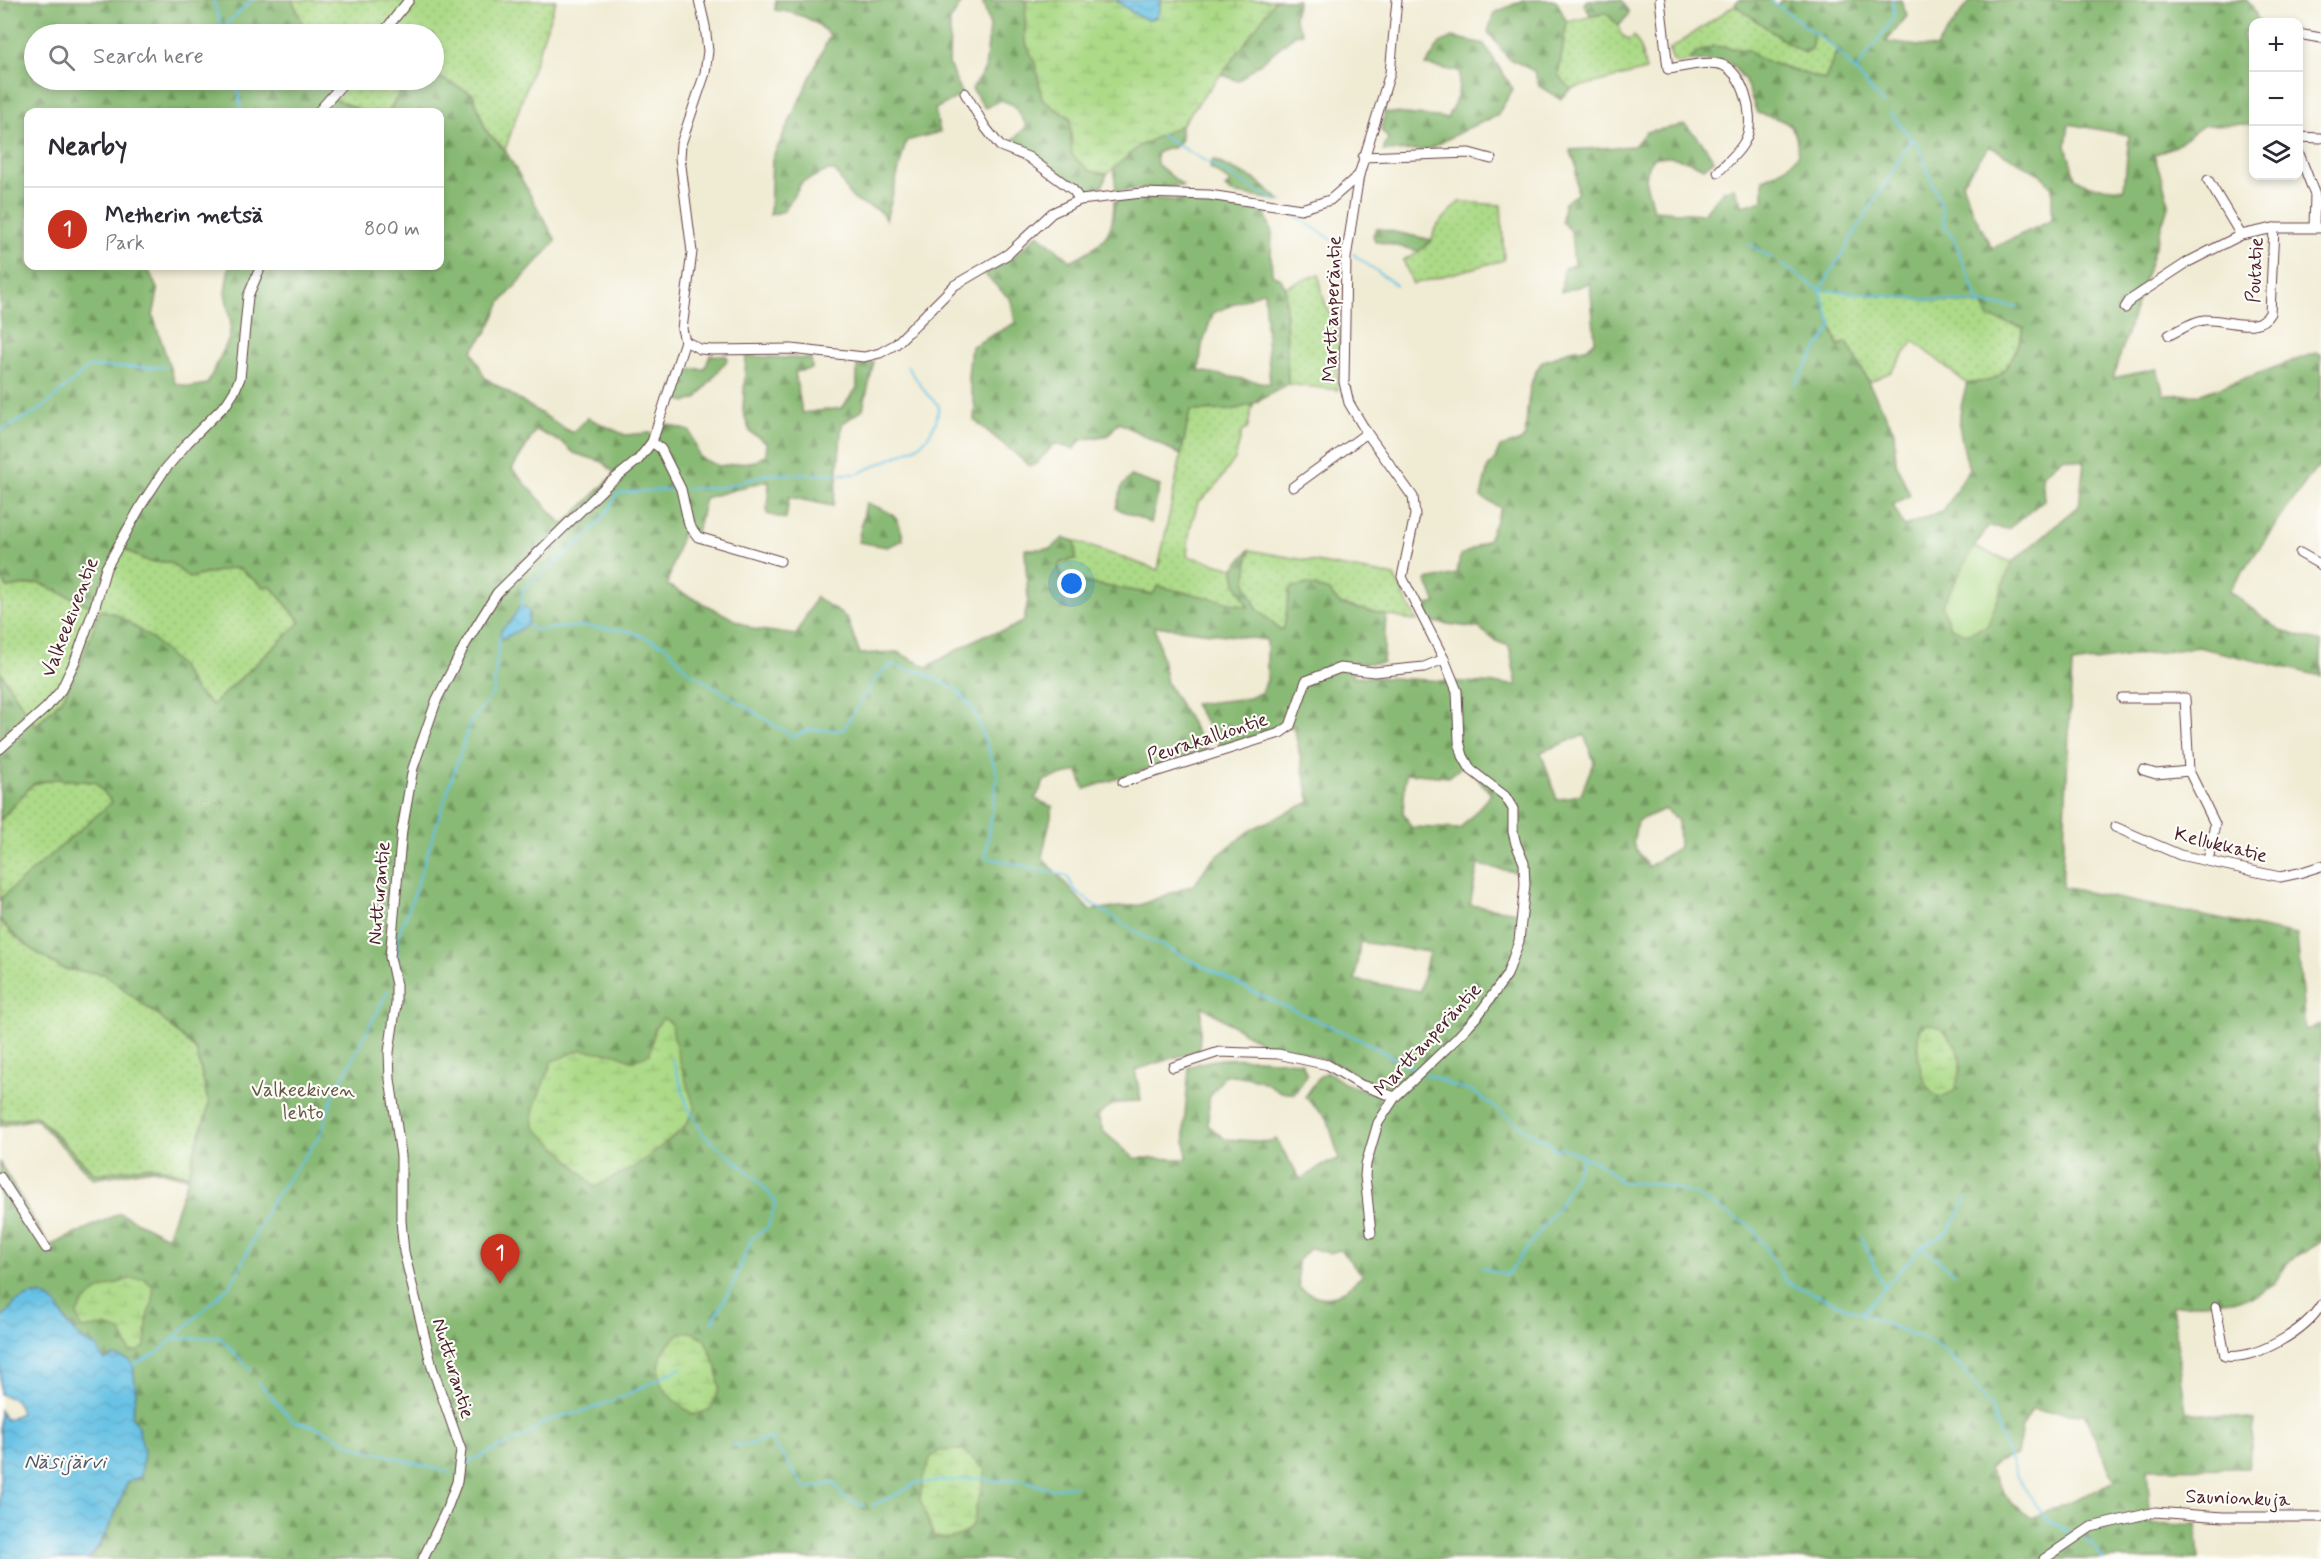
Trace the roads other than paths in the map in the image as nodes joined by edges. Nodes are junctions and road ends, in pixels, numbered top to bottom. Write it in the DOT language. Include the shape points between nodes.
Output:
graph roads {
  1 [pos="409,0"];
  2 [pos="699,0"];
  3 [pos="1397,0"];
  4 [pos="1660,0"];
  5 [pos="390,24"];
  6 [pos="2303,35"];
  7 [pos="2321,38"];
  8 [pos="337,90"];
  9 [pos="965,93"];
  10 [pos="322,108"];
  11 [pos="2303,137"];
  12 [pos="2321,138"];
  13 [pos="1364,157"];
  14 [pos="1491,159"];
  15 [pos="2303,164"];
  16 [pos="1718,172"];
  17 [pos="1359,175"];
  18 [pos="2208,180"];
  19 [pos="1080,200"];
  20 [pos="2274,228"];
  21 [pos="2318,228"];
  22 [pos="2241,235"];
  23 [pos="259,270"];
  24 [pos="2125,308"];
  25 [pos="2169,335"];
  26 [pos="685,341"];
  27 [pos="1367,433"];
  28 [pos="652,442"];
  29 [pos="1293,487"];
  30 [pos="2300,553"];
  31 [pos="780,561"];
  32 [pos="2321,565"];
  33 [pos="1444,659"];
  34 [pos="2122,698"];
  35 [pos="0,749"];
  36 [pos="2143,770"];
  37 [pos="2189,771"];
  38 [pos="1123,782"];
  39 [pos="2115,827"];
  40 [pos="2208,861"];
  41 [pos="2321,866"];
  42 [pos="1173,1067"];
  43 [pos="1395,1097"];
  44 [pos="0,1177"];
  45 [pos="1371,1233"];
  46 [pos="46,1248"];
  47 [pos="2321,1305"];
  48 [pos="2216,1307"];
  49 [pos="2321,1517"];
  50 [pos="423,1559"];
  51 [pos="2044,1559"];
  1 -- 5 [label="street"];
  2 -- 26 [label="street" via="708,51 705,73 684,129 680,158 692,252 682,316"];
  3 -- 13 [label="street, Marttanperäntie" via="1390,73"];
  4 -- 16 [label="street" via="1668,69 1726,66 1744,94 1750,123 1747,138"];
  6 -- 7 [label="street"];
  8 -- 10 [label="street"];
  9 -- 19 [label="street" via="1000,146 1028,157 1073,190"];
  11 -- 12 [label="street"];
  13 -- 14 [label="street" via="1469,153"];
  13 -- 17 [label="street, Marttanperäntie"];
  15 -- 21 [label="street" via="2315,195"];
  17 -- 19 [label="street" via="1330,200 1302,209 1209,195 1142,193"];
  17 -- 27 [label="street, Marttanperäntie" via="1346,258 1344,382 1349,403"];
  18 -- 22 [label="street"];
  19 -- 26 [label="street" via="1052,213 1008,254 956,285 896,344 880,352 864,357 791,350 712,350"];
  20 -- 21 [label="street"];
  20 -- 22 [label="street"];
  20 -- 25 [label="street, Poutatie" via="2270,313 2266,320 2256,324 2203,320"];
  22 -- 24 [label="street" via="2188,262 2130,300"];
  23 -- 35 [label="street, Valkeekiventie" via="248,296 240,378 234,392 163,472 142,504 106,568 61,690"];
  26 -- 28 [label="street, Nutturantie"];
  27 -- 29 [label="street"];
  27 -- 33 [label="street, Marttanperäntie" via="1413,497 1415,515 1402,577"];
  28 -- 31 [label="street" via="661,449 681,489 689,525 698,537"];
  28 -- 50 [label="street, Nutturantie" via="638,460 496,593 437,699 413,768 402,830 390,957 396,985 390,1079 401,1156 404,1252 432,1367 461,1450 457,1482"];
  30 -- 32 [label="street"];
  33 -- 38 [label="street, Peurakalliontie" via="1424,668 1374,672 1340,668 1306,681 1290,726 1280,733"];
  33 -- 43 [label="street, Marttanperäntie" via="1457,690 1463,756 1471,770 1505,796 1513,809 1516,844 1524,864 1520,932 1508,975 1479,1014"];
  34 -- 37 [label="street" via="2185,698"];
  36 -- 37 [label="street" via="2156,774"];
  37 -- 40 [label="street" via="2215,824"];
  39 -- 40 [label="street, Kellukkatie" via="2180,855"];
  40 -- 41 [label="street, Kellukkatie" via="2280,877"];
  42 -- 43 [label="street" via="1219,1052 1288,1056 1328,1065 1361,1085"];
  43 -- 45 [label="street, Marttanperäntie" via="1378,1124 1366,1164"];
  44 -- 46 [label="street"];
  47 -- 48 [label="street" via="2298,1330 2238,1358 2225,1356"];
  49 -- 51 [label="street, Saunionkuja" via="2155,1512 2091,1527"];
}
